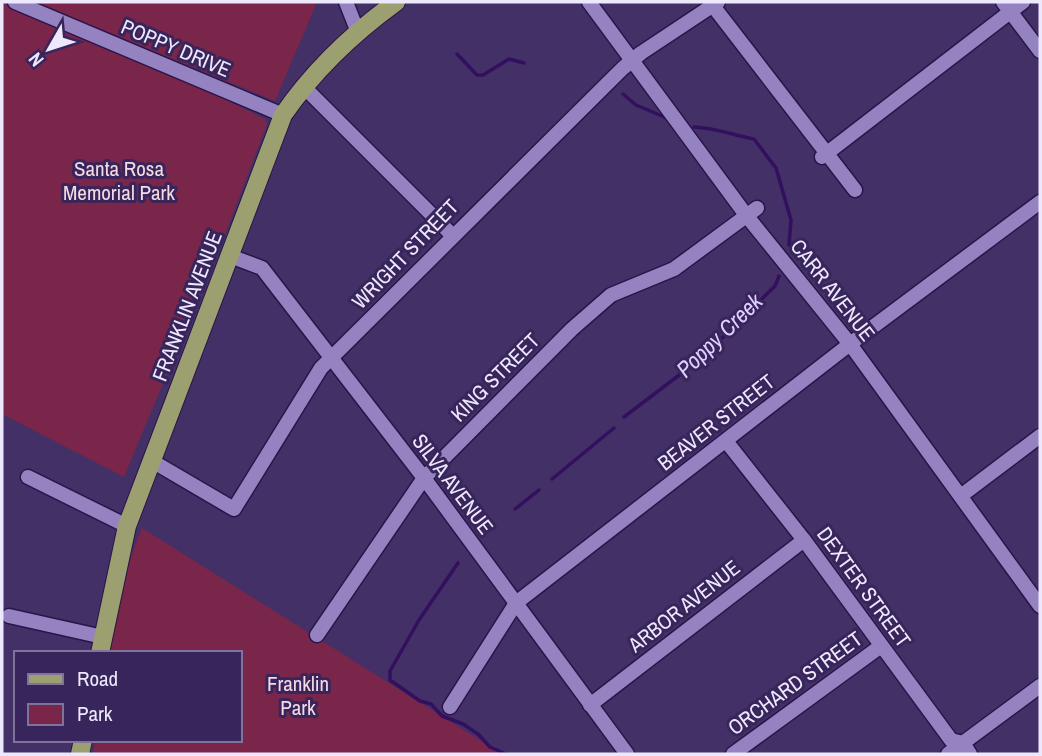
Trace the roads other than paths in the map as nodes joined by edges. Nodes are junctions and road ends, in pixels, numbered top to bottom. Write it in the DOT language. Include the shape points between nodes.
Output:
graph roads {
  1 [pos="15,2"];
  2 [pos="345,2"];
  3 [pos="396,2"];
  4 [pos="590,2"];
  5 [pos="1023,2"];
  6 [pos="714,3"];
  7 [pos="1007,7"];
  8 [pos="358,30"];
  9 [pos="1040,51"];
  10 [pos="633,61"];
  11 [pos="303,86"];
  12 [pos="283,115"];
  13 [pos="824,155"];
  14 [pos="855,190"];
  15 [pos="1040,202"];
  16 [pos="751,211"];
  17 [pos="452,235"];
  18 [pos="230,256"];
  19 [pos="850,344"];
  20 [pos="331,359"];
  21 [pos="1040,436"];
  22 [pos="726,441"];
  23 [pos="152,461"];
  24 [pos="28,477"];
  25 [pos="424,478"];
  26 [pos="962,495"];
  27 [pos="127,526"];
  28 [pos="804,540"];
  29 [pos="516,603"];
  30 [pos="1040,606"];
  31 [pos="9,615"];
  32 [pos="317,635"];
  33 [pos="101,645"];
  34 [pos="881,646"];
  35 [pos="1040,686"];
  36 [pos="590,705"];
  37 [pos="450,707"];
  38 [pos="967,749"];
  39 [pos="627,754"];
  40 [pos="733,754"];
  41 [pos="948,754"];
  1 -- 12 [label="street, POPPY DRIVE"];
  2 -- 8 [label="street"];
  3 -- 8 [label="main road, FRANKLIN AVENUE"];
  4 -- 10 [label="street, CARR AVENUE"];
  5 -- 7 [label="street"];
  6 -- 10 [label="street, WRIGHT STREET"];
  6 -- 13 [label="street"];
  7 -- 9 [label="street"];
  7 -- 13 [label="street"];
  8 -- 11 [label="main road, FRANKLIN AVENUE"];
  10 -- 16 [label="street, CARR AVENUE"];
  10 -- 17 [label="street, WRIGHT STREET"];
  11 -- 12 [label="main road, FRANKLIN AVENUE"];
  11 -- 17 [label="street"];
  12 -- 18 [label="main road, FRANKLIN AVENUE"];
  13 -- 14 [label="street"];
  15 -- 19 [label="street, BEAVER STREET"];
  16 -- 19 [label="street, CARR AVENUE"];
  16 -- 25 [label="street, KING STREET" via="674,269 611,296 572,329"];
  17 -- 20 [label="street, WRIGHT STREET"];
  18 -- 20 [label="street, SILVA AVENUE" via="262,268"];
  18 -- 23 [label="main road, FRANKLIN AVENUE"];
  19 -- 22 [label="street, BEAVER STREET"];
  19 -- 26 [label="street, CARR AVENUE"];
  20 -- 23 [label="street, WRIGHT STREET" via="321,368 234,509"];
  20 -- 25 [label="street, SILVA AVENUE"];
  21 -- 26 [label="street"];
  22 -- 28 [label="street, DEXTER STREET"];
  22 -- 29 [label="street, BEAVER STREET"];
  23 -- 27 [label="main road, FRANKLIN AVENUE"];
  24 -- 27 [label="street"];
  25 -- 29 [label="street, SILVA AVENUE"];
  25 -- 32 [label="street, KING STREET"];
  26 -- 30 [label="street, CARR AVENUE"];
  27 -- 33 [label="main road, FRANKLIN AVENUE"];
  28 -- 34 [label="street, DEXTER STREET"];
  28 -- 36 [label="street, ARBOR AVENUE"];
  29 -- 36 [label="street, SILVA AVENUE"];
  29 -- 37 [label="street, BEAVER STREET"];
  31 -- 33 [label="street"];
  34 -- 38 [label="street, DEXTER STREET" via="951,740"];
  34 -- 40 [label="street, ORCHARD STREET"];
  35 -- 38 [label="street"];
  36 -- 39 [label="street, SILVA AVENUE"];
  38 -- 41 [label="street"];
}
